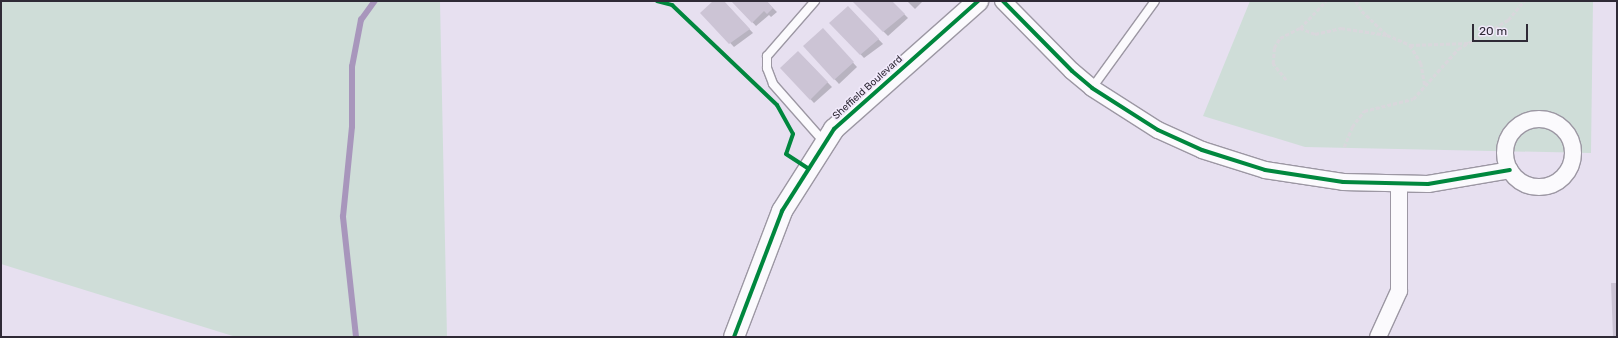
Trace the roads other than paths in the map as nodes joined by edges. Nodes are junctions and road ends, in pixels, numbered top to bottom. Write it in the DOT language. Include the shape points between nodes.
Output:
graph roads {
  1 [pos="815,1"];
  2 [pos="978,1"];
  3 [pos="1004,1"];
  4 [pos="1155,1"];
  5 [pos="1092,88"];
  6 [pos="825,143"];
  7 [pos="1510,170"];
  8 [pos="1398,184"];
  9 [pos="734,337"];
  10 [pos="1378,337"];
  1 -- 6 [label="lane" via="766,56 773,84"];
  2 -- 6 [label="street, Sheffield Boulevard" via="834,128"];
  3 -- 5 [label="street"];
  4 -- 5 [label="lane"];
  5 -- 8 [label="street" via="1158,130 1202,150 1265,170 1343,182"];
  6 -- 9 [label="street, Sheffield Boulevard" via="782,211"];
  7 -- 7 [label="street" via="1521,182 1531,187 1552,185 1562,178 1571,163 1572,146 1568,135 1560,126 1538,119 1517,127 1506,145 1505,156"];
  7 -- 8 [label="street" via="1428,184"];
  8 -- 10 [label="street" via="1399,291"];
}
